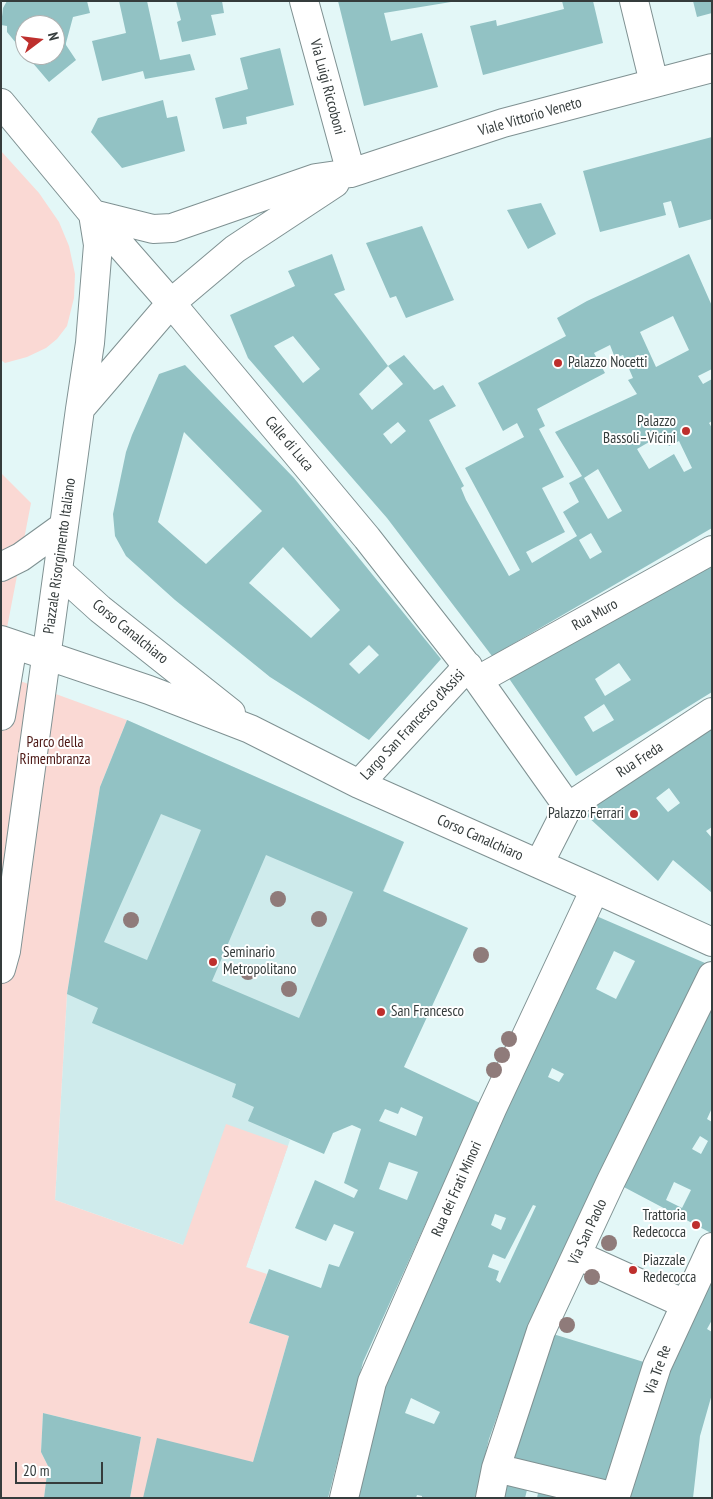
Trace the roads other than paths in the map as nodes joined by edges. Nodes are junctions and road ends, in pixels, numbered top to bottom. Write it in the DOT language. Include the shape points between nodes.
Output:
graph roads {
  1 [pos="304,1"];
  2 [pos="634,1"];
  3 [pos="712,68"];
  4 [pos="654,83"];
  5 [pos="1,104"];
  6 [pos="351,173"];
  7 [pos="93,214"];
  8 [pos="171,303"];
  9 [pos="80,409"];
  10 [pos="64,526"];
  11 [pos="712,550"];
  12 [pos="1,567"];
  13 [pos="58,571"];
  14 [pos="7,642"];
  15 [pos="47,655"];
  16 [pos="473,673"];
  17 [pos="712,712"];
  18 [pos="1,716"];
  19 [pos="250,729"];
  20 [pos="359,784"];
  21 [pos="568,807"];
  22 [pos="539,864"];
  23 [pos="595,889"];
  24 [pos="712,942"];
  25 [pos="1,969"];
  26 [pos="712,976"];
  27 [pos="712,1247"];
  28 [pos="577,1255"];
  29 [pos="685,1304"];
  30 [pos="496,1468"];
  31 [pos="616,1497"];
  32 [pos="344,1498"];
  33 [pos="490,1498"];
  1 -- 6 [label="street, Via Luigi Riccoboni"];
  2 -- 4 [label="street"];
  3 -- 4 [label="street, Viale Vittorio Veneto"];
  4 -- 6 [label="street, Viale Vittorio Veneto" via="504,123"];
  5 -- 7 [label="street"];
  6 -- 7 [label="street, Viale Vittorio Veneto" via="316,178 172,228 153,229"];
  6 -- 8 [label="street, Viale Vittorio Veneto" via="235,249"];
  7 -- 8 [label="street, Calle di Luca"];
  7 -- 9 [label="street, Piazzale Risorgimento Italiano" via="98,245 90,343"];
  8 -- 9 [label="street"];
  8 -- 16 [label="street, Calle di Luca" via="367,538"];
  9 -- 10 [label="street, Piazzale Risorgimento Italiano"];
  10 -- 12 [label="street" via="21,557"];
  10 -- 13 [label="street, Piazzale Risorgimento Italiano"];
  11 -- 16 [label="street, Rua Muro"];
  13 -- 15 [label="street, Piazzale Risorgimento Italiano"];
  13 -- 19 [label="street, Corso Canalchiaro" via="100,609"];
  14 -- 15 [label="street, Piazzale Risorgimento Italiano"];
  14 -- 18 [label="street"];
  15 -- 19 [label="street, Corso Canalchiaro"];
  15 -- 25 [label="street"];
  16 -- 20 [label="street, Largo San Francesco d’Assisi"];
  16 -- 21 [label="street, Largo San Francesco d’Assisi"];
  17 -- 21 [label="street, Rua Freda"];
  19 -- 20 [label="street, Corso Canalchiaro"];
  20 -- 22 [label="street, Corso Canalchiaro"];
  21 -- 22 [label="street"];
  22 -- 23 [label="street, Corso Canalchiaro"];
  23 -- 24 [label="street, Corso Canalchiaro"];
  23 -- 32 [label="street, Rua dei Frati Minori" via="492,1108 372,1382"];
  26 -- 28 [label="street, Via San Paolo"];
  27 -- 29 [label="street, Via Tre Re"];
  28 -- 29 [label="street"];
  28 -- 30 [label="street, Via San Paolo" via="541,1331"];
  29 -- 31 [label="street, Via Tre Re" via="657,1366"];
  30 -- 31 [label="street"];
  30 -- 33 [label="street, Via San Paolo"];
}
